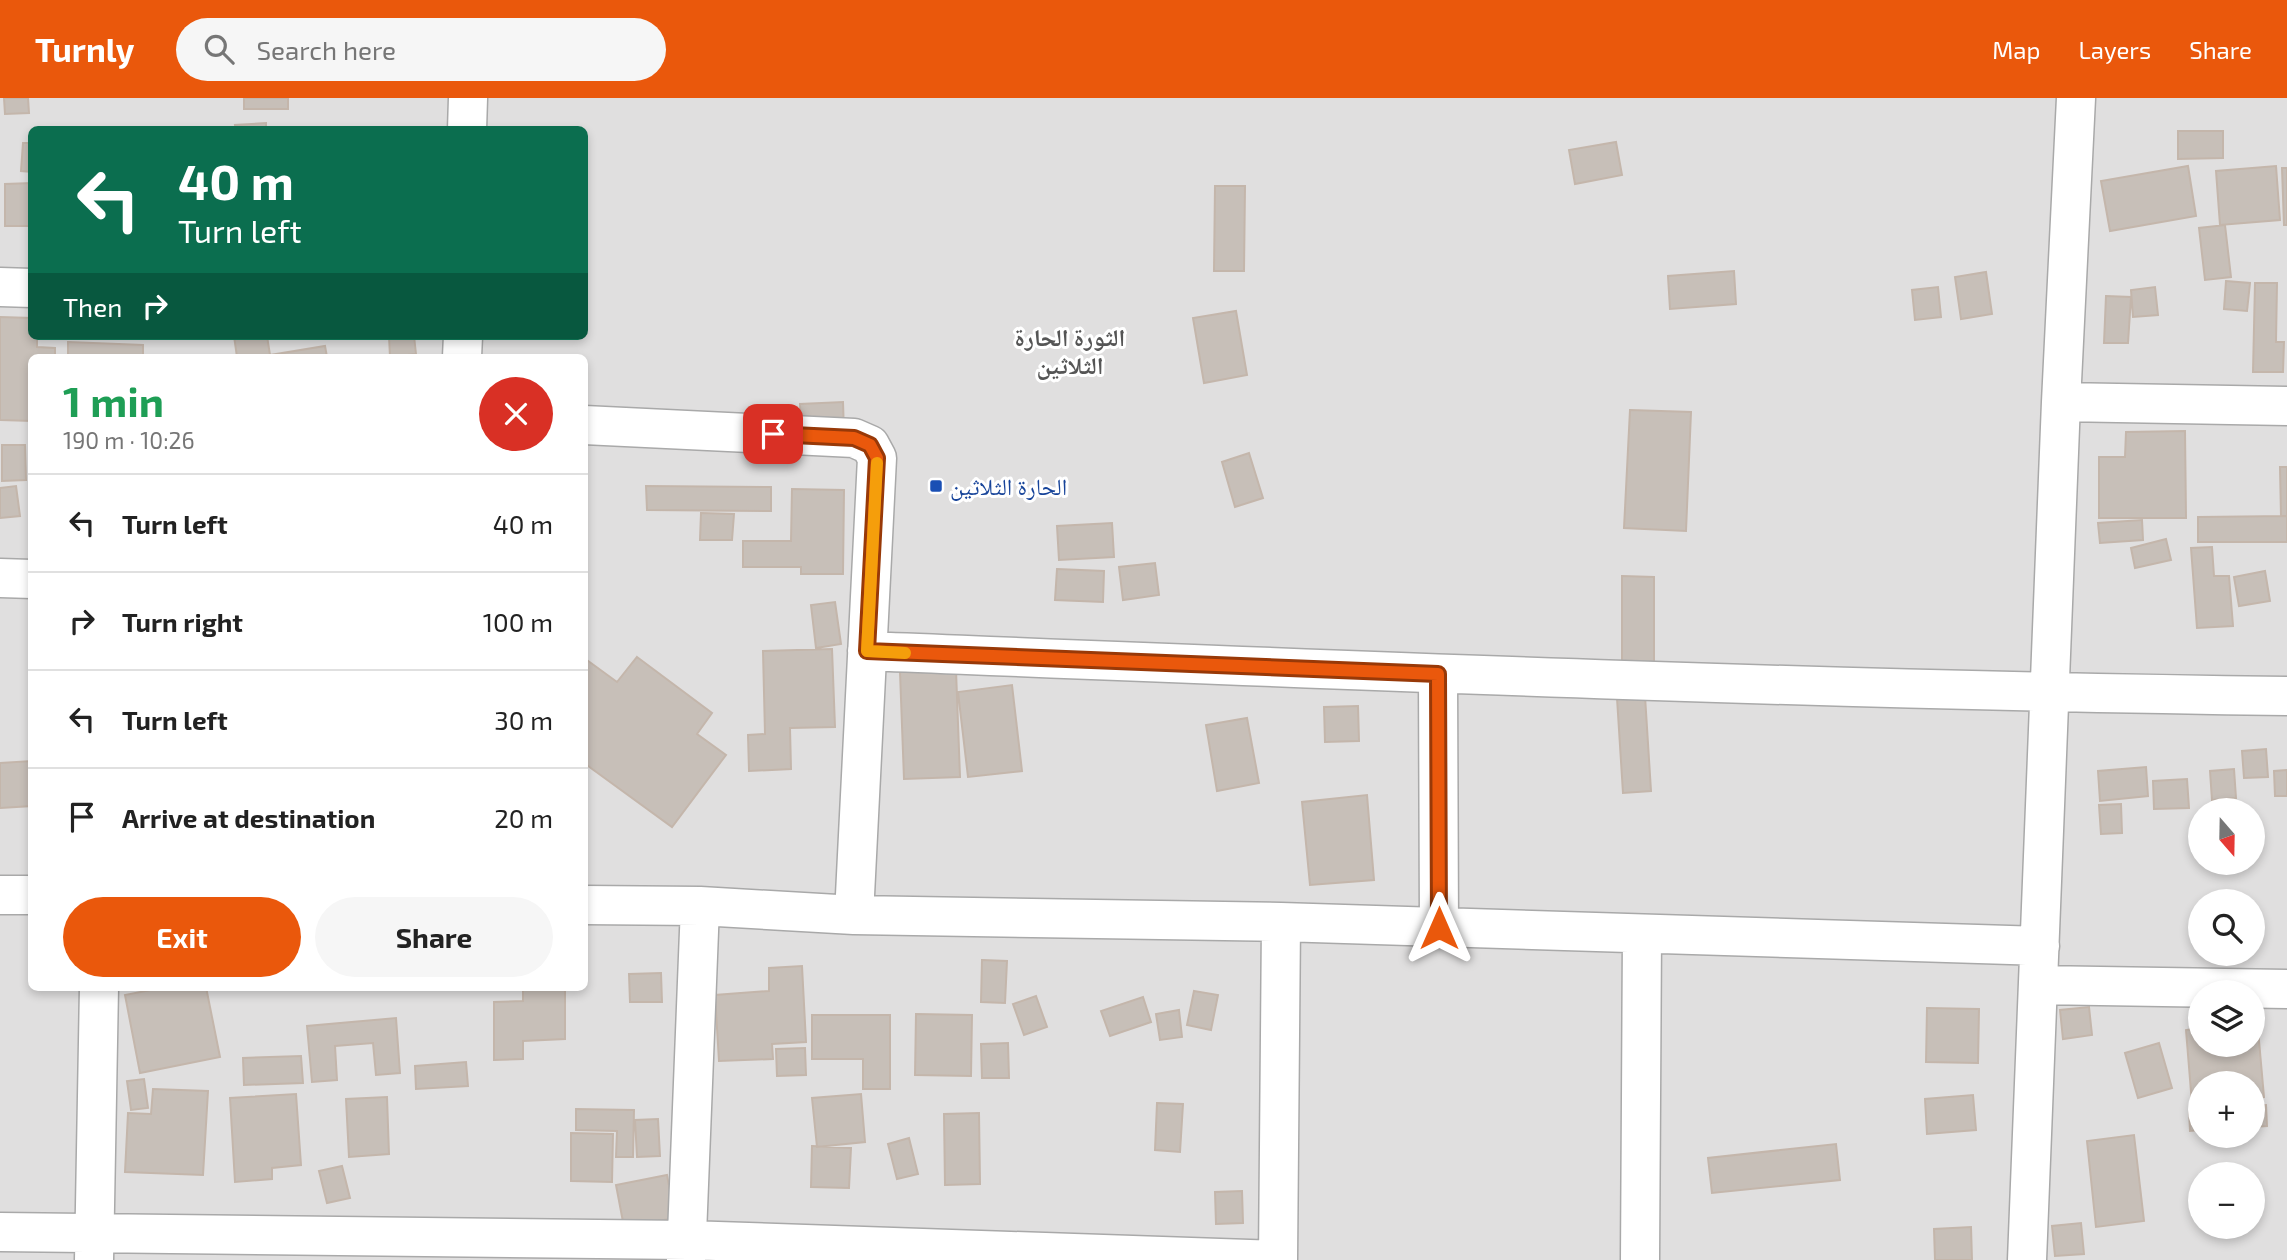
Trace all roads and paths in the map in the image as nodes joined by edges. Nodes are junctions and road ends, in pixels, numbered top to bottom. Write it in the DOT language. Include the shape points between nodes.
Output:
graph roads {
  1 [pos="468,98"];
  2 [pos="2076,98"];
  3 [pos="467,126"];
  4 [pos="0,287"];
  5 [pos="28,288"];
  6 [pos="2061,402"];
  7 [pos="2287,406"];
  8 [pos="588,425"];
  9 [pos="0,578"];
  10 [pos="28,579"];
  11 [pos="867,651"];
  12 [pos="1438,674"];
  13 [pos="2049,693"];
  14 [pos="2287,696"];
  15 [pos="0,895"];
  16 [pos="28,895"];
  17 [pos="588,905"];
  18 [pos="700,906"];
  19 [pos="854,915"];
  20 [pos="1280,922"];
  21 [pos="1439,928"];
  22 [pos="1642,934"];
  23 [pos="2040,946"];
  24 [pos="2038,985"];
  25 [pos="2287,989"];
  26 [pos="99,991"];
  27 [pos="0,1231"];
  28 [pos="94,1247"];
  29 [pos="686,1250"];
  30 [pos="1278,1260"];
  31 [pos="1640,1260"];
  32 [pos="2027,1260"];
  1 -- 3 [label="street"];
  2 -- 6 [label="street"];
  4 -- 5 [label="street"];
  6 -- 7 [label="street"];
  6 -- 13 [label="street"];
  8 -- 11 [label="street" via="854,438 870,445 877,458"];
  9 -- 10 [label="street"];
  11 -- 12 [label="street"];
  11 -- 19 [label="street"];
  12 -- 13 [label="street"];
  12 -- 21 [label="street"];
  13 -- 14 [label="street"];
  13 -- 23 [label="street"];
  15 -- 16 [label="street"];
  17 -- 18 [label="street"];
  18 -- 19 [label="street"];
  18 -- 29 [label="street"];
  19 -- 20 [label="street"];
  20 -- 21 [label="street"];
  20 -- 30 [label="street"];
  21 -- 22 [label="street"];
  22 -- 23 [label="street"];
  22 -- 31 [label="street"];
  23 -- 24 [label="street"];
  24 -- 25 [label="street"];
  24 -- 32 [label="street"];
  26 -- 28 [label="street"];
  27 -- 28 [label="street"];
  28 -- 29 [label="street"];
  29 -- 30 [label="street"];
}
